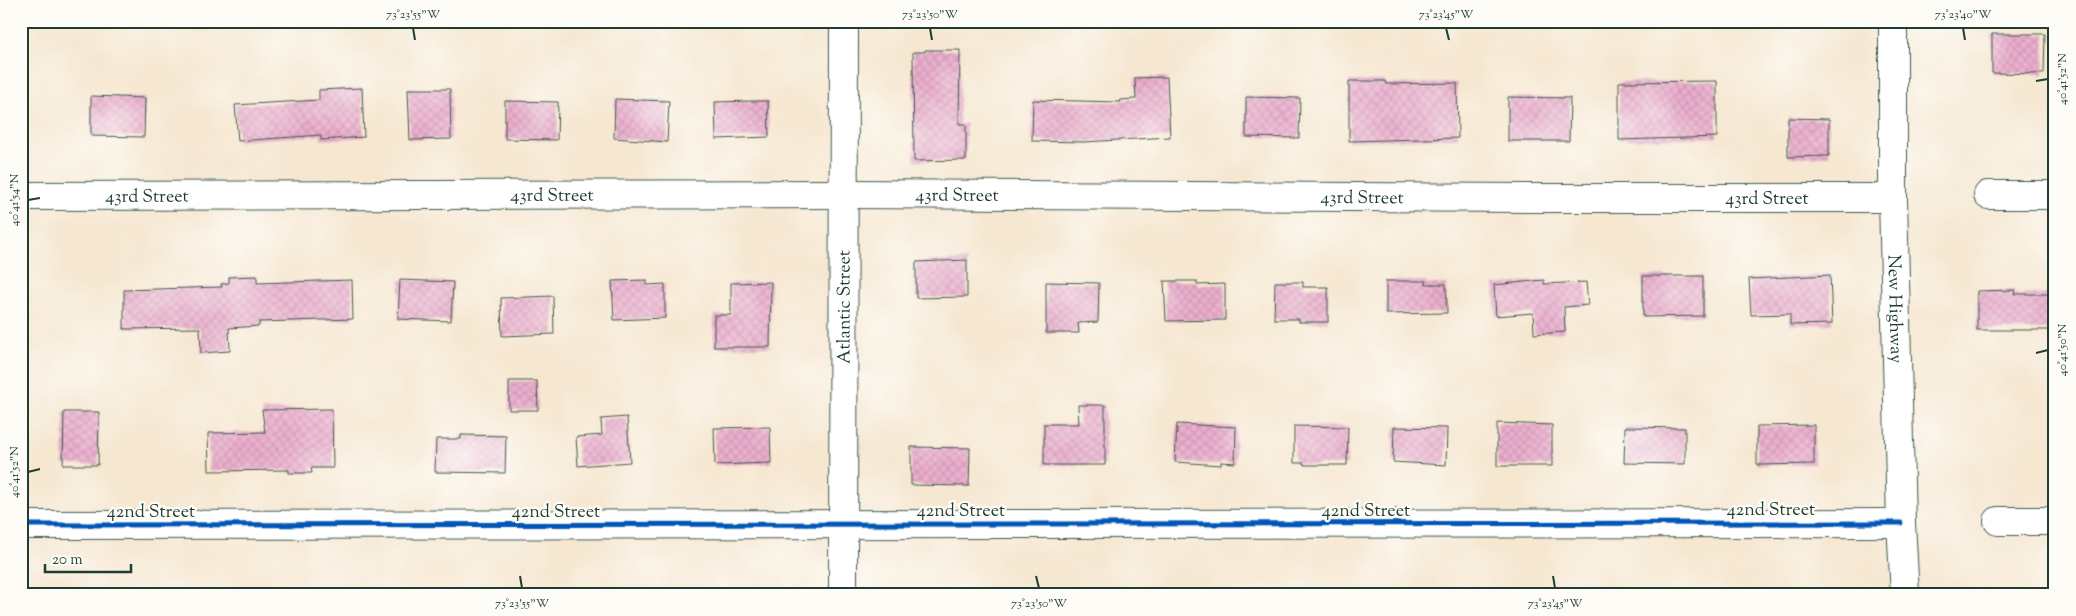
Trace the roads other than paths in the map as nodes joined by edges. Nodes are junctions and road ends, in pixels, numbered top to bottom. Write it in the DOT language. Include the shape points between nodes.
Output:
graph roads {
  1 [pos="844,21"];
  2 [pos="1892,21"];
  3 [pos="844,194"];
  4 [pos="1988,195"];
  5 [pos="2055,195"];
  6 [pos="21,196"];
  7 [pos="1893,198"];
  8 [pos="1998,521"];
  9 [pos="2055,521"];
  10 [pos="1901,523"];
  11 [pos="843,524"];
  12 [pos="21,526"];
  13 [pos="843,595"];
  14 [pos="1905,595"];
  1 -- 3 [label="street, Atlantic Street"];
  2 -- 7 [label="street, New Highway"];
  3 -- 6 [label="street, 43rd Street"];
  3 -- 7 [label="street, 43rd Street"];
  3 -- 11 [label="street, Atlantic Street"];
  4 -- 5 [label="street"];
  7 -- 10 [label="street, New Highway"];
  8 -- 9 [label="street"];
  10 -- 11 [label="street, 42nd Street"];
  10 -- 14 [label="street, New Highway"];
  11 -- 12 [label="street, 42nd Street"];
  11 -- 13 [label="street, Atlantic Street"];
}
